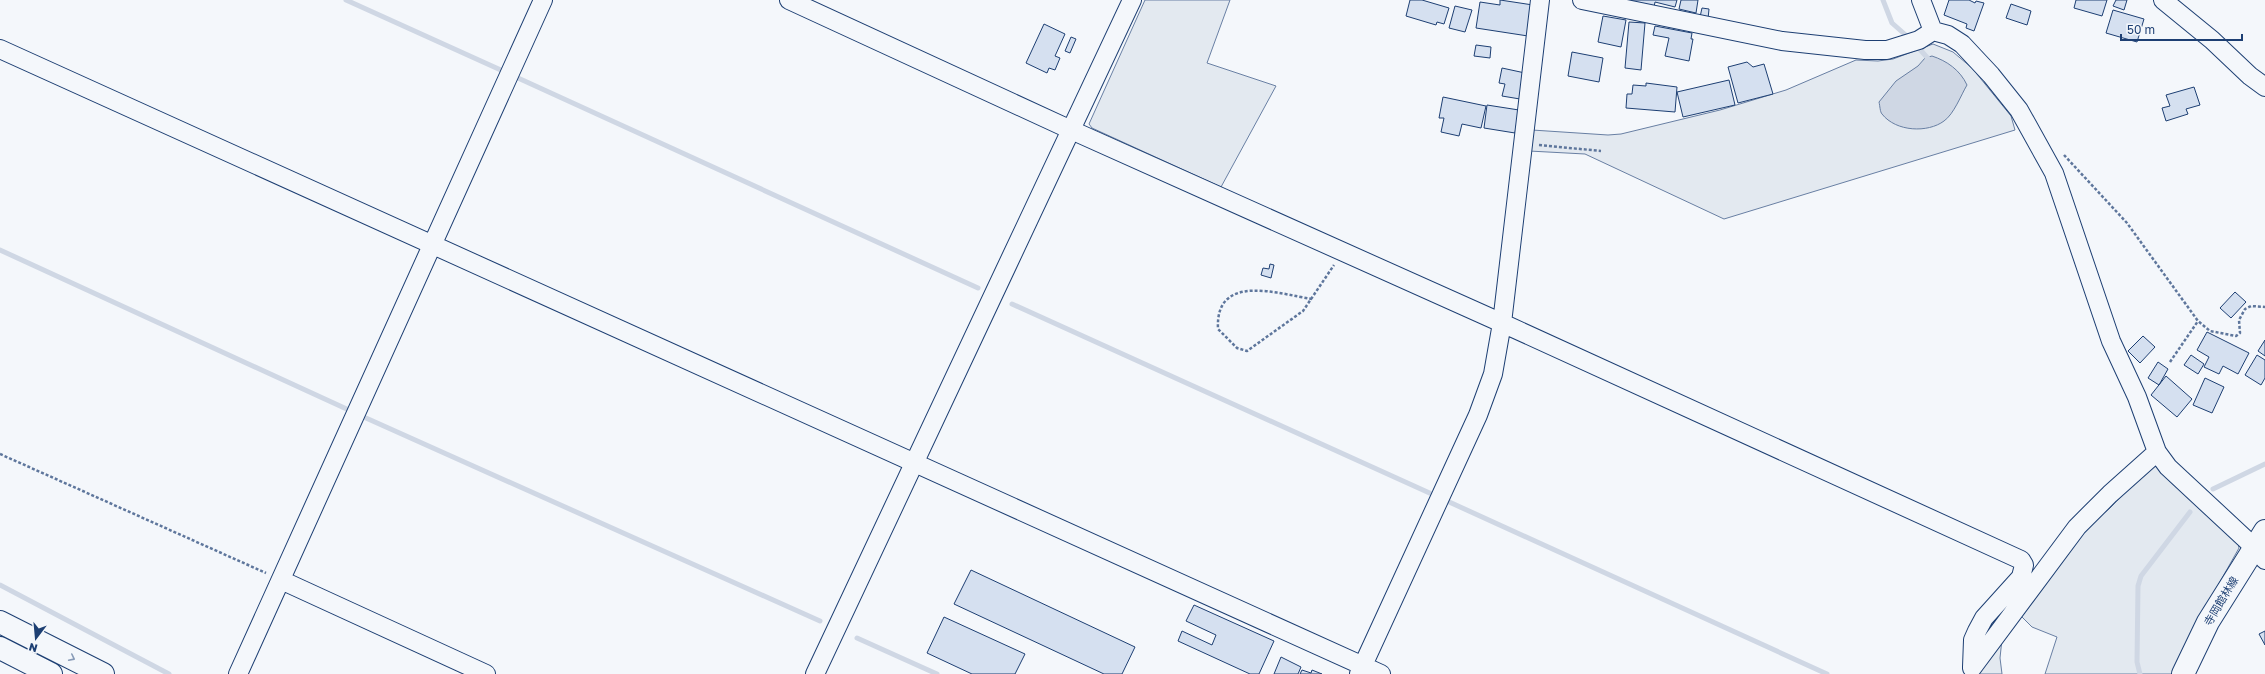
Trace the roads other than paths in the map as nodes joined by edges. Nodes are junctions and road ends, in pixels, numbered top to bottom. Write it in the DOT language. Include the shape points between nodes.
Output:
graph roads {
  1 [pos="543,0"];
  2 [pos="789,0"];
  3 [pos="1132,0"];
  4 [pos="1540,0"];
  5 [pos="1582,0"];
  6 [pos="1921,0"];
  7 [pos="2163,0"];
  8 [pos="1933,31"];
  9 [pos="0,49"];
  10 [pos="2265,87"];
  11 [pos="1069,129"];
  12 [pos="432,244"];
  13 [pos="1502,323"];
  14 [pos="2158,452"];
  15 [pos="914,463"];
  16 [pos="2261,546"];
  17 [pos="281,580"];
  18 [pos="0,622"];
  19 [pos="0,648"];
  20 [pos="1361,670"];
  21 [pos="1970,670"];
  22 [pos="51,674"];
  23 [pos="103,674"];
  24 [pos="238,674"];
  25 [pos="486,674"];
  26 [pos="815,674"];
  27 [pos="1382,674"];
  28 [pos="2183,674"];
  1 -- 12 [label="street"];
  2 -- 11 [label="street"];
  3 -- 11 [label="street"];
  4 -- 13 [label="street"];
  5 -- 8 [label="street" via="1782,41 1865,50 1887,50 1919,40"];
  6 -- 8 [label="street"];
  7 -- 10 [label="street"];
  8 -- 14 [label="street" via="1948,35 1962,44 1992,75 2019,110 2050,167 2111,341"];
  9 -- 12 [label="street"];
  11 -- 13 [label="street"];
  11 -- 15 [label="street"];
  12 -- 15 [label="street"];
  12 -- 17 [label="street"];
  13 -- 20 [label="street" via="1498,354 1486,396"];
  13 -- 21 [label="street" via="2020,560 2024,565 2021,577 1984,618 1973,640"];
  14 -- 16 [label="street" via="2168,467"];
  14 -- 21 [label="street" via="2077,527"];
  15 -- 20 [label="street"];
  15 -- 26 [label="street"];
  16 -- 28 [label="main road, 寺岡館林線" via="2208,622"];
  17 -- 24 [label="street"];
  17 -- 25 [label="street"];
  18 -- 23 [label="main road, one-way"];
  19 -- 22 [label="main road"];
  20 -- 27 [label="street"];
}
